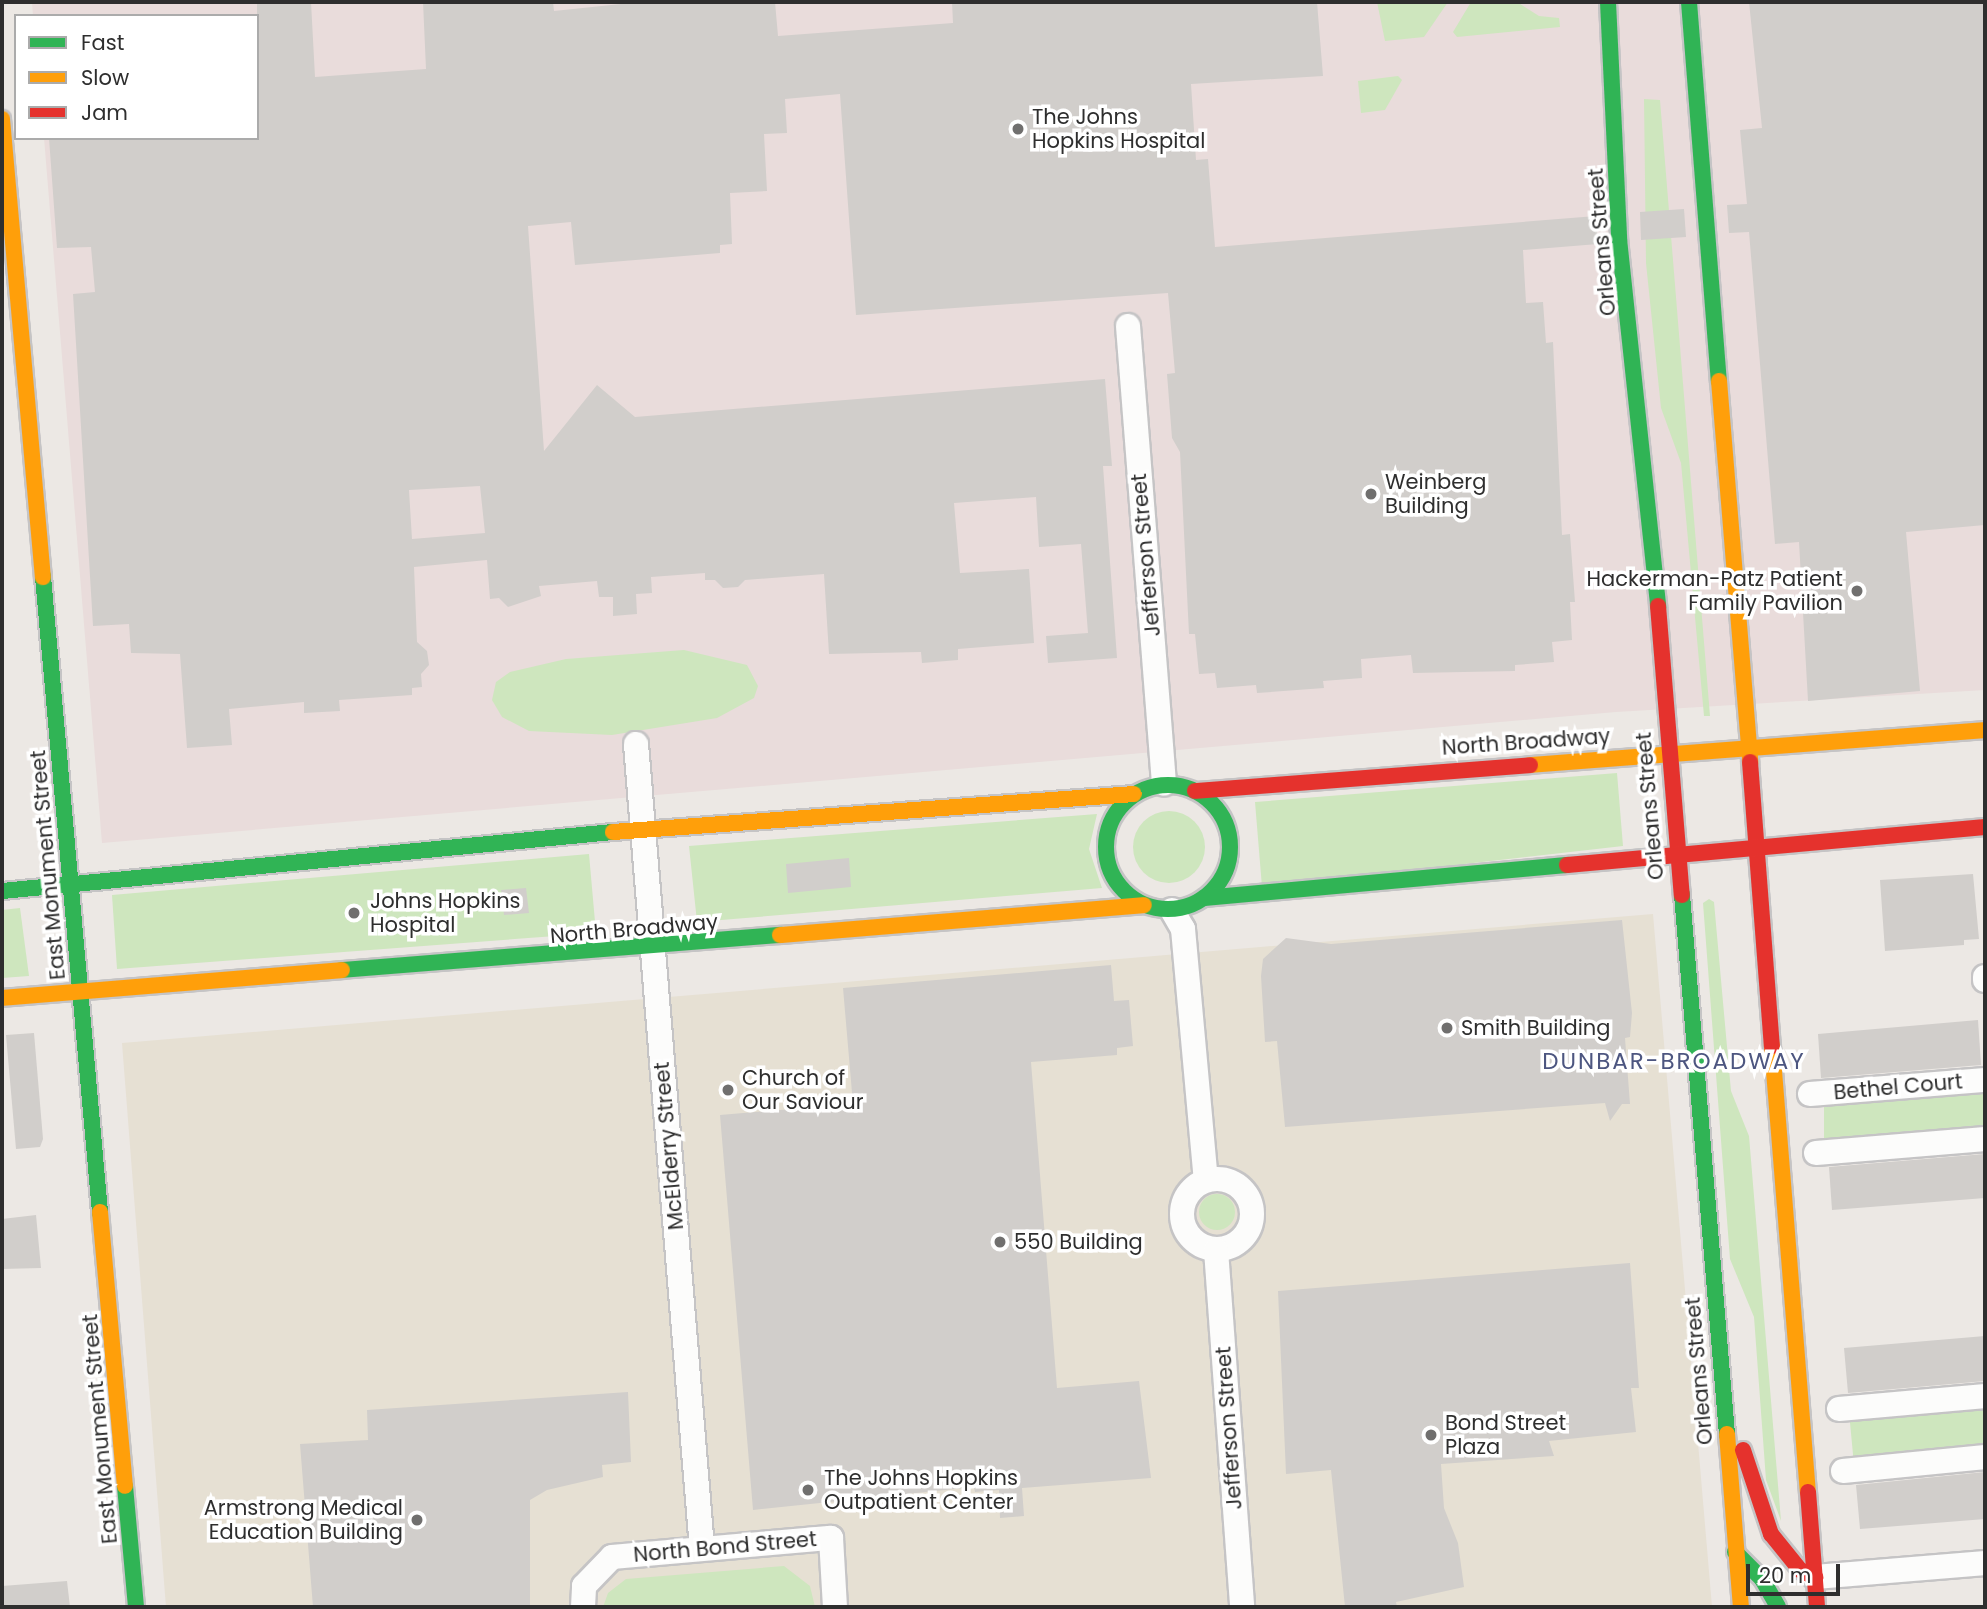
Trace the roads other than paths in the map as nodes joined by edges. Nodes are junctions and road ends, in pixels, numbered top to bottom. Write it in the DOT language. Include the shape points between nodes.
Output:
graph roads {
  1 [pos="1608,2"];
  2 [pos="1689,2"];
  3 [pos="2,119"];
  4 [pos="1128,326"];
  5 [pos="1985,730"];
  6 [pos="636,744"];
  7 [pos="1745,746"];
  8 [pos="1667,753"];
  9 [pos="1164,784"];
  10 [pos="1195,791"];
  11 [pos="1134,794"];
  12 [pos="1985,827"];
  13 [pos="643,829"];
  14 [pos="1754,846"];
  15 [pos="1676,855"];
  16 [pos="70,883"];
  17 [pos="2,891"];
  18 [pos="1204,898"];
  19 [pos="1144,905"];
  20 [pos="1172,910"];
  21 [pos="653,949"];
  22 [pos="80,995"];
  23 [pos="2,999"];
  24 [pos="1985,1080"];
  25 [pos="1810,1094"];
  26 [pos="1985,1139"];
  27 [pos="1816,1153"];
  28 [pos="1206,1180"];
  29 [pos="1216,1250"];
  30 [pos="1713,1286"];
  31 [pos="1985,1396"];
  32 [pos="1839,1409"];
  33 [pos="1985,1457"];
  34 [pos="1843,1471"];
  35 [pos="702,1548"];
  36 [pos="1735,1552"];
  37 [pos="1985,1563"];
  38 [pos="1815,1577"];
  39 [pos="136,1607"];
  40 [pos="583,1607"];
  41 [pos="835,1607"];
  42 [pos="1242,1607"];
  43 [pos="1741,1607"];
  44 [pos="1778,1607"];
  45 [pos="1817,1607"];
  1 -- 8 [label="main road, Orleans Street" via="1619,239 1645,442"];
  2 -- 7 [label="main road"];
  3 -- 16 [label="main road, East Monument Street"];
  4 -- 9 [label="street, Jefferson Street"];
  5 -- 7 [label="main road, North Broadway"];
  6 -- 13 [label="street, McElderry Street"];
  7 -- 8 [label="main road, North Broadway"];
  7 -- 14 [label="main road"];
  8 -- 10 [label="main road, North Broadway"];
  8 -- 15 [label="main road, Orleans Street"];
  9 -- 10 [label="main road"];
  9 -- 11 [label="main road"];
  10 -- 18 [label="main road" via="1225,820 1231,841 1222,880"];
  11 -- 13 [label="main road"];
  11 -- 19 [label="main road" via="1118,809 1105,849 1119,887"];
  12 -- 14 [label="main road"];
  13 -- 16 [label="main road"];
  13 -- 21 [label="street, McElderry Street"];
  14 -- 15 [label="main road"];
  14 -- 38 [label="main road"];
  15 -- 18 [label="main road"];
  15 -- 30 [label="main road, Orleans Street"];
  16 -- 17 [label="main road"];
  16 -- 22 [label="main road, East Monument Street"];
  18 -- 20 [label="main road"];
  19 -- 20 [label="main road"];
  19 -- 21 [label="main road, North Broadway"];
  20 -- 28 [label="street" via="1183,929"];
  21 -- 22 [label="main road, North Broadway"];
  21 -- 35 [label="street, McElderry Street"];
  22 -- 23 [label="main road, North Broadway"];
  22 -- 39 [label="main road, East Monument Street"];
  24 -- 25 [label="street, Bethel Court"];
  26 -- 27 [label="street"];
  28 -- 29 [label="street" via="1183,1202 1183,1224 1196,1242"];
  28 -- 29 [label="street" via="1231,1181 1248,1196 1252,1209 1248,1232"];
  29 -- 42 [label="street, Jefferson Street"];
  30 -- 36 [label="main road, Orleans Street"];
  30 -- 38 [label="main road" via="1755,1493 1786,1556"];
  31 -- 32 [label="street"];
  33 -- 34 [label="street"];
  35 -- 40 [label="street, North Bond Street" via="612,1557 583,1586"];
  35 -- 41 [label="street, North Bond Street" via="831,1538"];
  36 -- 43 [label="main road, Orleans Street"];
  36 -- 44 [label="main road" via="1762,1579"];
  37 -- 38 [label="street"];
  38 -- 45 [label="main road"];
}
